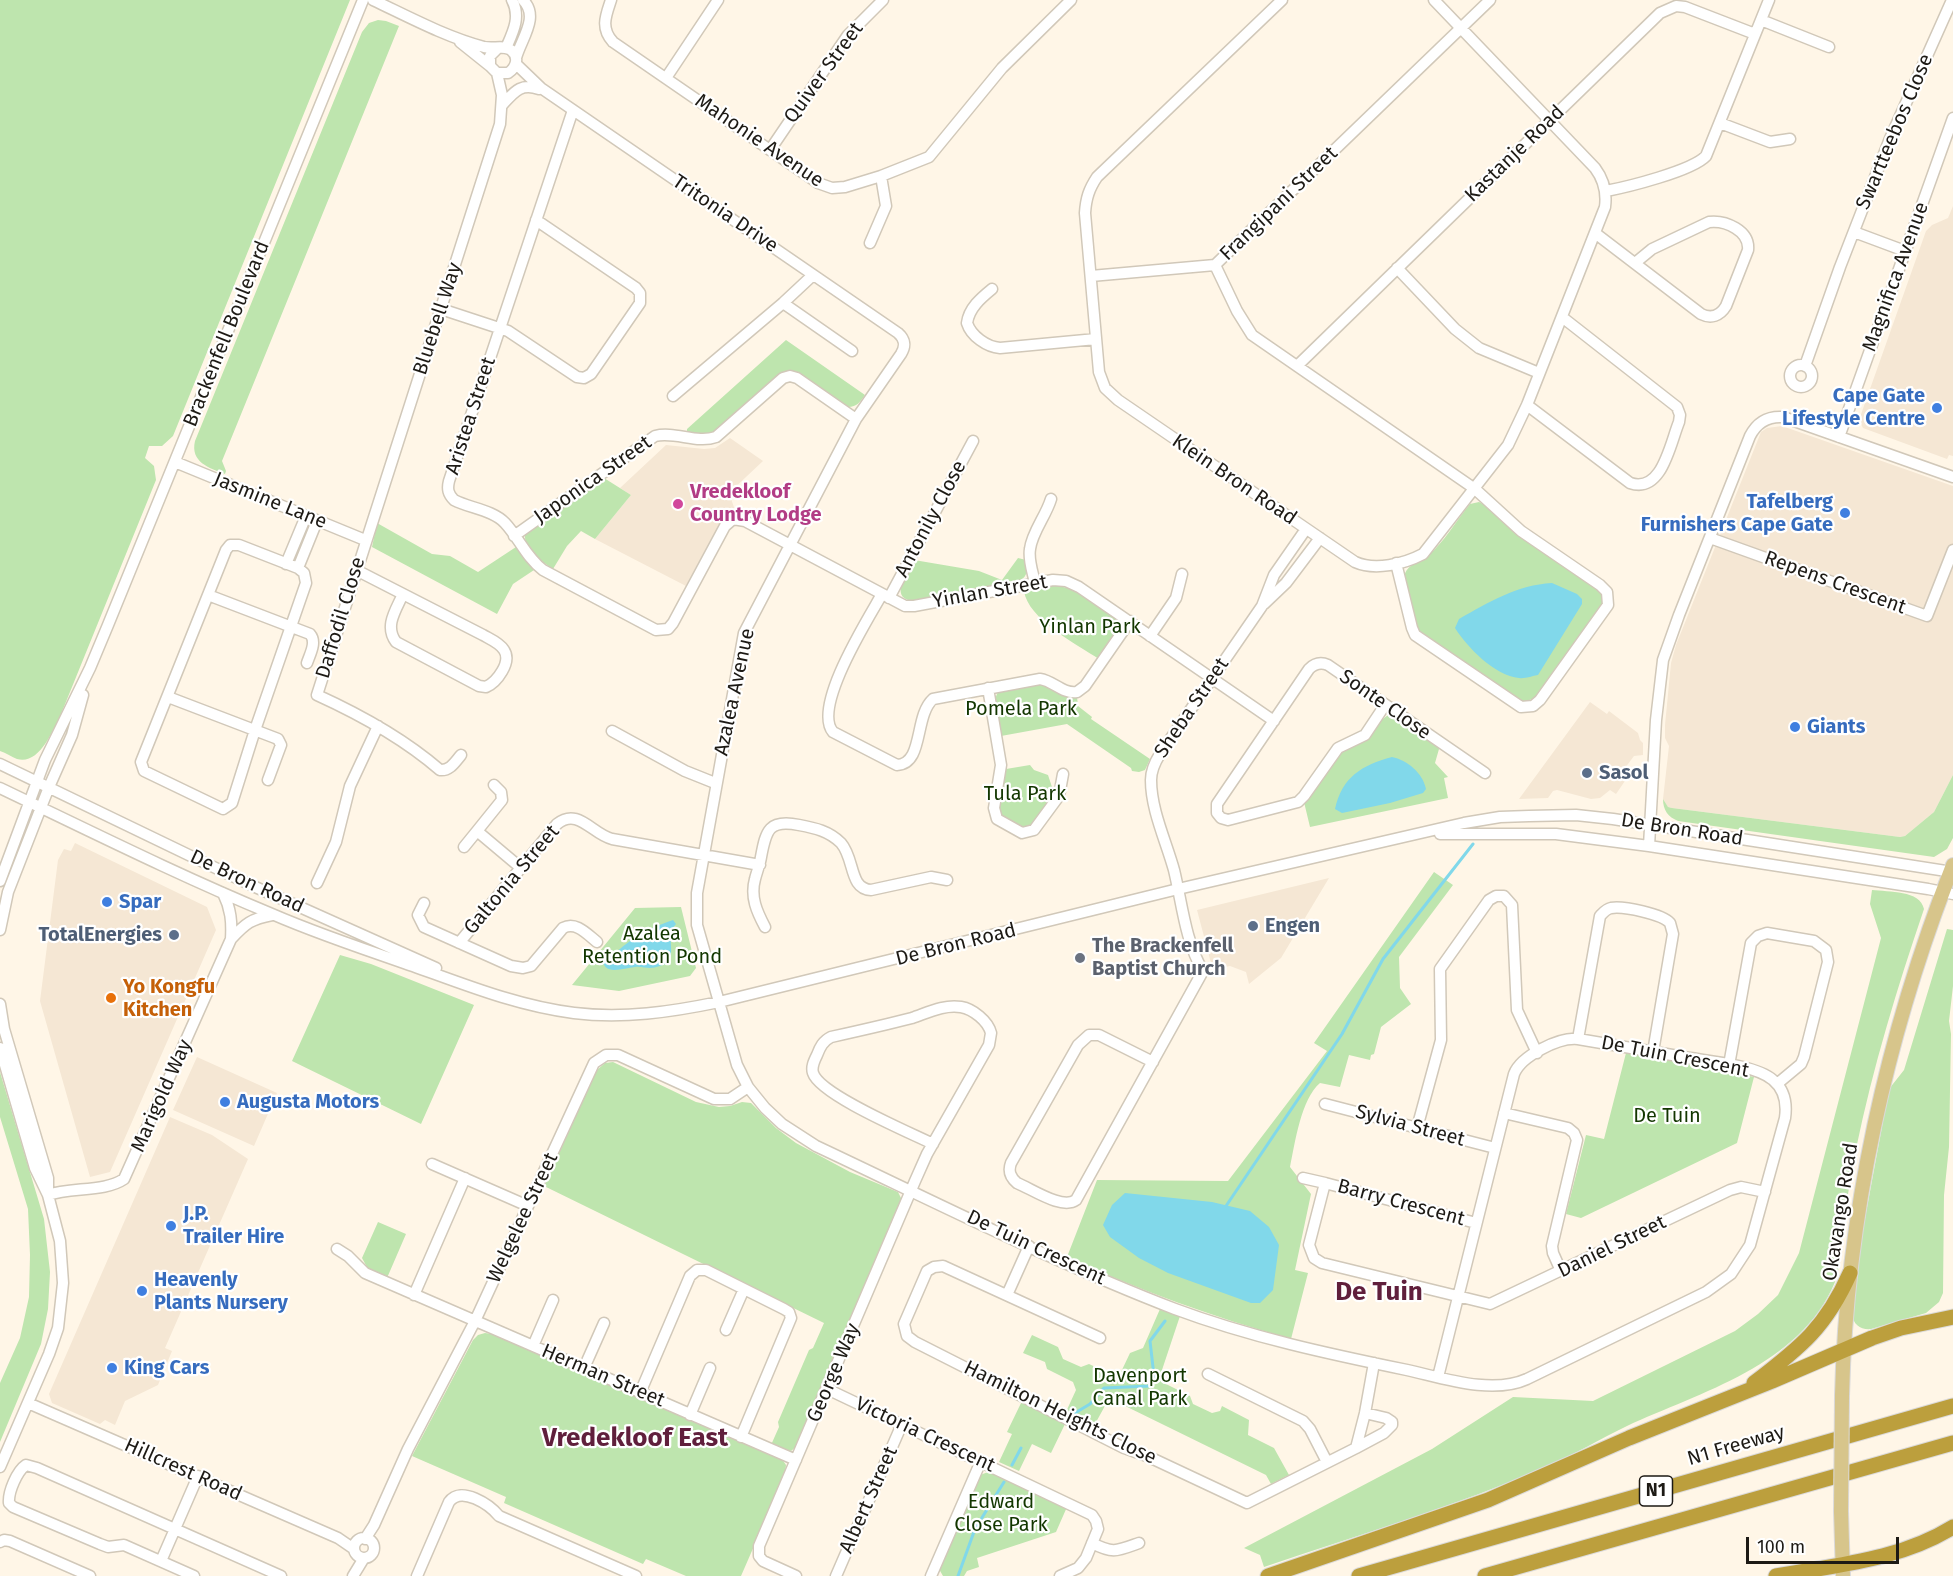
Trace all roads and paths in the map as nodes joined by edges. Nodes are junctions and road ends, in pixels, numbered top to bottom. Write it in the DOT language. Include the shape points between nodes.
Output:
graph roads {
  1 [pos="363,0"];
  2 [pos="373,0"];
  3 [pos="512,0"];
  4 [pos="523,0"];
  5 [pos="611,0"];
  6 [pos="718,0"];
  7 [pos="883,0"];
  8 [pos="1071,0"];
  9 [pos="1282,0"];
  10 [pos="1434,0"];
  11 [pos="1490,0"];
  12 [pos="1769,0"];
  13 [pos="1952,0"];
  14 [pos="1761,20"];
  15 [pos="1462,29"];
  16 [pos="1755,34"];
  17 [pos="452,36"];
  18 [pos="1829,47"];
  19 [pos="502,48"];
  20 [pos="506,68"];
  21 [pos="666,78"];
  22 [pos="545,90"];
  23 [pos="502,100"];
  24 [pos="573,110"];
  25 [pos="1953,118"];
  26 [pos="1550,120"];
  27 [pos="1720,123"];
  28 [pos="1790,139"];
  29 [pos="770,150"];
  30 [pos="881,176"];
  31 [pos="1606,191"];
  32 [pos="536,220"];
  33 [pos="1854,232"];
  34 [pos="1595,233"];
  35 [pos="870,243"];
  36 [pos="1905,251"];
  37 [pos="1635,263"];
  38 [pos="1215,265"];
  39 [pos="1397,268"];
  40 [pos="813,275"];
  41 [pos="1091,276"];
  42 [pos="992,289"];
  43 [pos="783,303"];
  44 [pos="441,309"];
  45 [pos="1562,317"];
  46 [pos="500,328"];
  47 [pos="1096,339"];
  48 [pos="904,345"];
  49 [pos="852,351"];
  50 [pos="1297,366"];
  51 [pos="1805,366"];
  52 [pos="1539,373"];
  53 [pos="673,396"];
  54 [pos="1527,405"];
  55 [pos="856,419"];
  56 [pos="1839,436"];
  57 [pos="973,441"];
  58 [pos="175,462"];
  59 [pos="1953,477"];
  60 [pos="1475,489"];
  61 [pos="1051,500"];
  62 [pos="306,516"];
  63 [pos="317,521"];
  64 [pos="1306,529"];
  65 [pos="514,536"];
  66 [pos="1320,538"];
  67 [pos="1710,538"];
  68 [pos="365,540"];
  69 [pos="789,545"];
  70 [pos="1953,550"];
  71 [pos="1285,559"];
  72 [pos="1396,563"];
  73 [pos="286,564"];
  74 [pos="298,568"];
  75 [pos="1298,568"];
  76 [pos="358,571"];
  77 [pos="1182,574"];
  78 [pos="1035,583"];
  79 [pos="403,594"];
  80 [pos="208,595"];
  81 [pos="886,596"];
  82 [pos="1262,606"];
  83 [pos="1130,621"];
  84 [pos="291,627"];
  85 [pos="1150,636"];
  86 [pos="307,663"];
  87 [pos="90,668"];
  88 [pos="1212,678"];
  89 [pos="988,688"];
  90 [pos="168,696"];
  91 [pos="1385,705"];
  92 [pos="1274,721"];
  93 [pos="378,726"];
  94 [pos="255,730"];
  95 [pos="612,730"];
  96 [pos="461,755"];
  97 [pos="0,764"];
  98 [pos="1485,773"];
  99 [pos="1063,774"];
  100 [pos="268,780"];
  101 [pos="38,782"];
  102 [pos="715,783"];
  103 [pos="494,785"];
  104 [pos="49,787"];
  105 [pos="0,788"];
  106 [pos="29,802"];
  107 [pos="41,808"];
  108 [pos="1650,824"];
  109 [pos="477,831"];
  110 [pos="1412,834"];
  111 [pos="1649,846"];
  112 [pos="464,847"];
  113 [pos="702,856"];
  114 [pos="760,865"];
  115 [pos="521,868"];
  116 [pos="1952,869"];
  117 [pos="947,880"];
  118 [pos="0,881"];
  119 [pos="317,883"];
  120 [pos="1178,889"];
  121 [pos="223,893"];
  122 [pos="1948,893"];
  123 [pos="424,903"];
  124 [pos="272,915"];
  125 [pos="765,927"];
  126 [pos="0,930"];
  127 [pos="231,939"];
  128 [pos="597,942"];
  129 [pos="459,943"];
  130 [pos="496,996"];
  131 [pos="719,1002"];
  132 [pos="0,1004"];
  133 [pos="1578,1039"];
  134 [pos="0,1047"];
  135 [pos="1653,1052"];
  136 [pos="1538,1053"];
  137 [pos="1153,1062"];
  138 [pos="1729,1065"];
  139 [pos="1777,1084"];
  140 [pos="747,1087"];
  141 [pos="1325,1104"];
  142 [pos="1504,1113"];
  143 [pos="1418,1128"];
  144 [pos="933,1144"];
  145 [pos="1495,1148"];
  146 [pos="432,1164"];
  147 [pos="465,1178"];
  148 [pos="1303,1178"];
  149 [pos="1324,1183"];
  150 [pos="912,1191"];
  151 [pos="1765,1192"];
  152 [pos="48,1195"];
  153 [pos="528,1206"];
  154 [pos="1476,1223"];
  155 [pos="1029,1246"];
  156 [pos="337,1249"];
  157 [pos="1561,1271"];
  158 [pos="1850,1272"];
  159 [pos="744,1289"];
  160 [pos="414,1294"];
  161 [pos="1007,1295"];
  162 [pos="1458,1297"];
  163 [pos="553,1300"];
  164 [pos="1953,1317"];
  165 [pos="475,1321"];
  166 [pos="604,1323"];
  167 [pos="726,1330"];
  168 [pos="1100,1338"];
  169 [pos="533,1346"];
  170 [pos="1843,1351"];
  171 [pos="1374,1363"];
  172 [pos="584,1368"];
  173 [pos="710,1368"];
  174 [pos="1208,1374"];
  175 [pos="1438,1377"];
  176 [pos="827,1389"];
  177 [pos="1745,1390"];
  178 [pos="640,1393"];
  179 [pos="28,1403"];
  180 [pos="1953,1406"];
  181 [pos="1365,1413"];
  182 [pos="690,1415"];
  183 [pos="902,1424"];
  184 [pos="741,1437"];
  185 [pos="1953,1443"];
  186 [pos="1356,1448"];
  187 [pos="796,1460"];
  188 [pos="981,1461"];
  189 [pos="1328,1462"];
  190 [pos="0,1467"];
  191 [pos="198,1476"];
  192 [pos="1953,1527"];
  193 [pos="175,1529"];
  194 [pos="0,1542"];
  195 [pos="1092,1543"];
  196 [pos="1139,1544"];
  197 [pos="362,1548"];
  198 [pos="161,1562"];
  199 [pos="1843,1570"];
  200 [pos="354,1574"];
  201 [pos="90,1576"];
  202 [pos="194,1576"];
  203 [pos="281,1576"];
  204 [pos="417,1576"];
  205 [pos="636,1576"];
  206 [pos="796,1576"];
  207 [pos="836,1576"];
  208 [pos="931,1576"];
  209 [pos="1060,1576"];
  210 [pos="1268,1576"];
  211 [pos="1359,1576"];
  212 [pos="1485,1576"];
  213 [pos="1776,1576"];
  1 -- 58 [label="street, Brackenfell Boulevard"];
  2 -- 17 [label="street"];
  3 -- 19 [label="street" via="516,22"];
  4 -- 20 [label="street" via="531,16"];
  5 -- 21 [label="street, Mahonie Avenue" via="605,22 609,37"];
  6 -- 21 [label="street"];
  7 -- 29 [label="street, Quiver Street" via="848,35"];
  8 -- 30 [label="street, Mahonie Avenue" via="988,83 935,152 921,162"];
  9 -- 41 [label="street, Klein Bron Road" via="1097,177 1086,198 1085,213"];
  10 -- 15 [label="street"];
  11 -- 15 [label="street, Frangipani Street"];
  12 -- 14 [label="street"];
  13 -- 33 [label="street, Swartteebos Close"];
  14 -- 16 [label="street"];
  14 -- 18 [label="street"];
  15 -- 26 [label="street"];
  15 -- 38 [label="street, Frangipani Street"];
  16 -- 26 [label="street, Kastanje Road" via="1685,7 1668,8"];
  16 -- 27 [label="street"];
  17 -- 19 [label="street"];
  17 -- 20 [label="street"];
  19 -- 20 [label="street" via="511,50"];
  19 -- 20 [label="street" via="490,56"];
  20 -- 22 [label="street, Tritonia Drive"];
  20 -- 23 [label="street"];
  21 -- 29 [label="street, Mahonie Avenue"];
  22 -- 23 [label="street" via="521,87"];
  22 -- 24 [label="street, Tritonia Drive"];
  23 -- 44 [label="street, Bluebell Way" via="500,124"];
  24 -- 32 [label="street, Aristea Street"];
  24 -- 40 [label="street, Tritonia Drive"];
  25 -- 36 [label="street, Magnifica Avenue"];
  26 -- 31 [label="street" via="1595,168"];
  26 -- 39 [label="street, Kastanje Road"];
  27 -- 28 [label="street" via="1770,142"];
  27 -- 31 [label="street" via="1706,156 1695,165"];
  29 -- 30 [label="street, Mahonie Avenue" via="825,186 845,187"];
  30 -- 35 [label="street" via="886,206"];
  31 -- 34 [label="street, Klein Bron Road" via="1605,207"];
  32 -- 46 [label="street, Aristea Street"];
  32 -- 46 [label="street" via="636,288 640,303 591,374 584,378 573,376"];
  33 -- 36 [label="street, Swartteebos Close"];
  33 -- 51 [label="street, Swartteebos Close"];
  34 -- 37 [label="street"];
  34 -- 45 [label="street, Klein Bron Road"];
  36 -- 56 [label="street, Magnifica Avenue"];
  37 -- 37 [label="street" via="1701,315 1713,317 1726,306 1748,242 1740,231 1713,221 1652,249"];
  38 -- 41 [label="street"];
  38 -- 50 [label="street, Frangipani Street" via="1252,335"];
  39 -- 50 [label="street, Kastanje Road"];
  39 -- 52 [label="street" via="1455,329 1479,348"];
  40 -- 43 [label="street"];
  40 -- 48 [label="street, Tritonia Drive" via="898,333"];
  41 -- 47 [label="street, Klein Bron Road"];
  42 -- 47 [label="street" via="979,300 967,323 972,333 990,346"];
  43 -- 49 [label="street"];
  43 -- 53 [label="street"];
  44 -- 46 [label="street"];
  44 -- 68 [label="street, Bluebell Way"];
  45 -- 52 [label="street, Klein Bron Road"];
  45 -- 54 [label="street" via="1677,407 1679,422 1660,472 1645,484 1630,483"];
  46 -- 65 [label="street, Aristea Street" via="448,488 454,500 496,516"];
  47 -- 64 [label="street, Klein Bron Road" via="1101,378 1113,396"];
  48 -- 55 [label="street, Azalea Avenue"];
  50 -- 60 [label="street, Frangipani Street"];
  52 -- 54 [label="street, Klein Bron Road"];
  54 -- 60 [label="street, Klein Bron Road" via="1501,455"];
  55 -- 65 [label="street, Japonica Street" via="797,378 783,378 716,437 655,436"];
  55 -- 69 [label="street, Azalea Avenue"];
  56 -- 59 [label="street"];
  56 -- 67 [label="street" via="1783,417 1772,417 1756,426"];
  57 -- 81 [label="street, Antonily Close"];
  58 -- 62 [label="street, Jasmine Lane"];
  58 -- 87 [label="street, Brackenfell Boulevard"];
  60 -- 72 [label="street, Klein Bron Road" via="1423,554"];
  60 -- 72 [label="street, Frangipani Street" via="1521,531 1600,585 1608,597 1604,613 1540,700 1529,707 1517,705 1418,638"];
  61 -- 78 [label="street" via="1030,547"];
  62 -- 63 [label="street, Jasmine Lane"];
  62 -- 73 [label="street"];
  63 -- 68 [label="street, Jasmine Lane"];
  63 -- 74 [label="street"];
  64 -- 66 [label="street, Klein Bron Road"];
  64 -- 71 [label="street, Sheba Street"];
  65 -- 69 [label="street, Aristea Street" via="543,570 660,631 673,623 730,520 741,519"];
  66 -- 72 [label="street, Klein Bron Road" via="1364,566"];
  66 -- 75 [label="street, Sheba Street"];
  67 -- 70 [label="street, Repens Crescent" via="1927,616"];
  67 -- 108 [label="street" via="1663,660"];
  68 -- 76 [label="street, Daffodil Close"];
  69 -- 81 [label="street, Yinlan Street"];
  69 -- 102 [label="street, Azalea Avenue" via="744,633"];
  71 -- 75 [label="street"];
  71 -- 82 [label="street, Sheba Street"];
  73 -- 74 [label="street"];
  73 -- 80 [label="street" via="230,545"];
  74 -- 84 [label="street" via="306,583"];
  75 -- 82 [label="street, Sheba Street"];
  76 -- 79 [label="street"];
  76 -- 93 [label="street, Daffodil Close" via="317,695"];
  77 -- 85 [label="street" via="1176,598"];
  78 -- 81 [label="street, Yinlan Street" via="910,606"];
  78 -- 83 [label="street, Yinlan Street" via="1073,583"];
  79 -- 79 [label="street" via="501,646 506,656 497,679 486,687 479,686 396,642 390,624"];
  80 -- 84 [label="street"];
  80 -- 90 [label="street"];
  81 -- 89 [label="street, Antonily Close" via="833,687 827,719 833,732 893,764 905,764 914,756 919,726 930,702"];
  82 -- 88 [label="street, Sheba Street"];
  83 -- 85 [label="street, Yinlan Street"];
  83 -- 89 [label="street" via="1077,693 1065,692 1040,679"];
  84 -- 86 [label="street" via="313,638"];
  84 -- 94 [label="street"];
  85 -- 88 [label="street, Yinlan Street"];
  87 -- 101 [label="street, Brackenfell Boulevard"];
  87 -- 104 [label="street, Brackenfell Boulevard" via="72,735"];
  88 -- 92 [label="street"];
  88 -- 120 [label="street, Sheba Street" via="1156,760 1152,773 1157,814"];
  89 -- 99 [label="street" via="1001,765 994,808 997,819 1022,833 1034,830 1059,795"];
  90 -- 94 [label="street"];
  90 -- 94 [label="street" via="141,767 223,809 232,803"];
  91 -- 92 [label="street, Sonte Close" via="1328,666 1317,664"];
  91 -- 92 [label="street" via="1365,735 1338,748 1298,802 1228,820 1221,818 1216,813 1217,804"];
  91 -- 98 [label="street, Sonte Close"];
  93 -- 96 [label="street" via="440,771 445,771"];
  93 -- 119 [label="street" via="350,786 336,842"];
  94 -- 100 [label="street" via="280,742"];
  95 -- 102 [label="street"];
  97 -- 101 [label="street, De Bron Road"];
  101 -- 104 [label="street, De Bron Road"];
  101 -- 106 [label="street, Brackenfell Boulevard"];
  102 -- 113 [label="street, Azalea Avenue"];
  103 -- 109 [label="street" via="502,800"];
  104 -- 107 [label="street, Brackenfell Boulevard"];
  104 -- 130 [label="street, De Bron Road" via="253,886"];
  105 -- 106 [label="street, De Bron Road"];
  106 -- 107 [label="street, De Bron Road"];
  106 -- 118 [label="street, Brackenfell Boulevard"];
  107 -- 121 [label="street, De Bron Road"];
  107 -- 126 [label="street, Brackenfell Boulevard" via="8,892"];
  108 -- 110 [label="street, De Bron Road" via="1576,816 1529,816"];
  108 -- 111 [label="street"];
  108 -- 116 [label="street, De Bron Road"];
  109 -- 112 [label="street"];
  109 -- 115 [label="street"];
  110 -- 111 [label="street, De Bron Road" via="1556,834"];
  110 -- 120 [label="street, De Bron Road"];
  111 -- 122 [label="street, De Bron Road"];
  113 -- 114 [label="street"];
  113 -- 115 [label="street, Galtonia Street" via="607,838 580,819 570,818 557,824"];
  113 -- 131 [label="street, Azalea Avenue" via="697,925"];
  114 -- 117 [label="street" via="769,830 788,823 821,830 835,838 846,851 857,883 864,890 931,877"];
  114 -- 125 [label="street" via="753,898"];
  115 -- 129 [label="street, Galtonia Street"];
  116 -- 122 [label="main road, Okavango Road"];
  120 -- 131 [label="street, De Bron Road"];
  120 -- 137 [label="street, Sheba Street" via="1194,957 1203,971"];
  121 -- 124 [label="street, De Bron Road"];
  121 -- 127 [label="street, Marigold Way" via="232,919"];
  122 -- 158 [label="main road, Okavango Road" via="1904,1009 1883,1089"];
  123 -- 129 [label="street" via="419,912 421,924"];
  124 -- 127 [label="street, Marigold Way" via="245,924"];
  124 -- 130 [label="street, De Bron Road"];
  127 -- 152 [label="street, Marigold Way" via="127,1175 114,1185"];
  128 -- 129 [label="street" via="576,926 568,925 535,963 523,968 505,965"];
  130 -- 131 [label="street, De Bron Road" via="606,1016 675,1011"];
  131 -- 140 [label="street, De Tuin Crescent"];
  132 -- 152 [label="street" via="48,1178"];
  133 -- 135 [label="street, De Tuin Crescent"];
  133 -- 135 [label="street" via="1600,916 1614,908 1659,915 1670,923 1673,934"];
  133 -- 136 [label="street, De Tuin Crescent" via="1562,1040"];
  134 -- 152 [label="street" via="35,1167"];
  135 -- 138 [label="street, De Tuin Crescent"];
  136 -- 142 [label="street, De Tuin Crescent" via="1524,1060 1516,1070"];
  136 -- 143 [label="street" via="1517,1010 1512,905 1504,896 1496,896 1489,900 1440,969 1441,1040"];
  137 -- 137 [label="street" via="1076,1200 1061,1203 1012,1177 1011,1163 1085,1037 1099,1035"];
  138 -- 139 [label="street, De Tuin Crescent" via="1763,1074"];
  138 -- 139 [label="street" via="1751,943 1767,933 1818,943 1826,950 1828,962 1804,1057"];
  139 -- 151 [label="street, De Tuin Crescent" via="1784,1095 1786,1113"];
  140 -- 150 [label="street, De Tuin Crescent" via="800,1137"];
  140 -- 153 [label="street, Welgelee Street" via="730,1099 714,1100 618,1055 601,1057 592,1067"];
  141 -- 143 [label="street, Sylvia Street"];
  142 -- 145 [label="street, De Tuin Crescent"];
  142 -- 157 [label="street" via="1568,1128 1578,1140 1552,1245"];
  143 -- 145 [label="street, Sylvia Street"];
  144 -- 144 [label="street, George Way" via="855,1107 819,1082 813,1066 826,1040 931,1010 956,1007 985,1021 990,1041"];
  144 -- 150 [label="street, George Way"];
  145 -- 154 [label="street, De Tuin Crescent"];
  146 -- 147 [label="street"];
  147 -- 153 [label="street"];
  147 -- 160 [label="street"];
  148 -- 149 [label="street, Barry Crescent"];
  149 -- 154 [label="street, Barry Crescent"];
  149 -- 162 [label="street, Barry Crescent" via="1309,1241 1314,1258"];
  150 -- 155 [label="street, De Tuin Crescent"];
  150 -- 176 [label="street, George Way"];
  151 -- 157 [label="street, Daniel Street" via="1741,1187 1730,1190"];
  151 -- 175 [label="street, De Tuin Crescent" via="1745,1255 1731,1274 1706,1292 1516,1384 1495,1386"];
  152 -- 179 [label="street" via="62,1258 62,1308 50,1354"];
  153 -- 165 [label="street, Welgelee Street"];
  154 -- 162 [label="street, De Tuin Crescent"];
  155 -- 161 [label="street"];
  155 -- 171 [label="street, De Tuin Crescent" via="1212,1322"];
  156 -- 160 [label="street, Herman Street" via="365,1273"];
  157 -- 162 [label="street, Daniel Street" via="1493,1304"];
  158 -- 170 [label="main road, Okavango Road"];
  158 -- 177 [label="highway" via="1835,1304 1815,1330"];
  159 -- 167 [label="street"];
  159 -- 178 [label="street" via="703,1269 692,1274"];
  159 -- 184 [label="street" via="789,1312 791,1318"];
  160 -- 165 [label="street, Herman Street"];
  161 -- 168 [label="street, Hamilton Heights Close"];
  161 -- 189 [label="street, Hamilton Heights Close" via="947,1268 934,1267 925,1275 905,1320 905,1331 915,1342 1044,1409 1244,1503 1254,1502"];
  162 -- 175 [label="street, De Tuin Crescent"];
  163 -- 169 [label="street"];
  164 -- 170 [label="highway" via="1901,1328"];
  165 -- 169 [label="street, Herman Street"];
  165 -- 197 [label="street, Welgelee Street"];
  166 -- 172 [label="street"];
  169 -- 172 [label="street, Herman Street"];
  170 -- 177 [label="highway"];
  170 -- 199 [label="main road, Okavango Road, bridge"];
  171 -- 175 [label="street, De Tuin Crescent"];
  171 -- 181 [label="street"];
  172 -- 178 [label="street, Herman Street"];
  173 -- 182 [label="street"];
  174 -- 189 [label="street" via="1304,1421"];
  176 -- 183 [label="street, Victoria Crescent"];
  176 -- 187 [label="street, George Way"];
  177 -- 210 [label="highway" via="1488,1500"];
  178 -- 182 [label="street, Herman Street"];
  179 -- 190 [label="street"];
  179 -- 191 [label="street, Hillcrest Road"];
  180 -- 211 [label="highway, N1 Freeway / N1"];
  181 -- 186 [label="street"];
  181 -- 186 [label="street, Hamilton Heights Close" via="1386,1418 1392,1425"];
  182 -- 184 [label="street, Herman Street"];
  183 -- 188 [label="street, Victoria Crescent"];
  183 -- 207 [label="street, Albert Street"];
  184 -- 187 [label="street, Herman Street"];
  185 -- 212 [label="highway, N1"];
  186 -- 189 [label="street, Hamilton Heights Close"];
  187 -- 206 [label="street, George Way" via="759,1545 759,1556 764,1561"];
  188 -- 195 [label="street, Victoria Crescent" via="1089,1512 1098,1525"];
  188 -- 208 [label="street"];
  191 -- 193 [label="street"];
  191 -- 197 [label="street, Hillcrest Road"];
  192 -- 199 [label="highway" via="1911,1549"];
  193 -- 198 [label="street"];
  193 -- 198 [label="street" via="37,1468 26,1465 20,1469 8,1500 13,1508 100,1545 121,1545"];
  193 -- 203 [label="street"];
  194 -- 201 [label="street" via="10,1541"];
  195 -- 196 [label="street" via="1111,1552"];
  195 -- 209 [label="street, Victoria Crescent" via="1078,1568"];
  197 -- 200 [label="street, Welgelee Street"];
  198 -- 202 [label="street"];
  199 -- 213 [label="highway"];
  204 -- 205 [label="street" via="449,1502 460,1494 491,1507 499,1516"];
}
